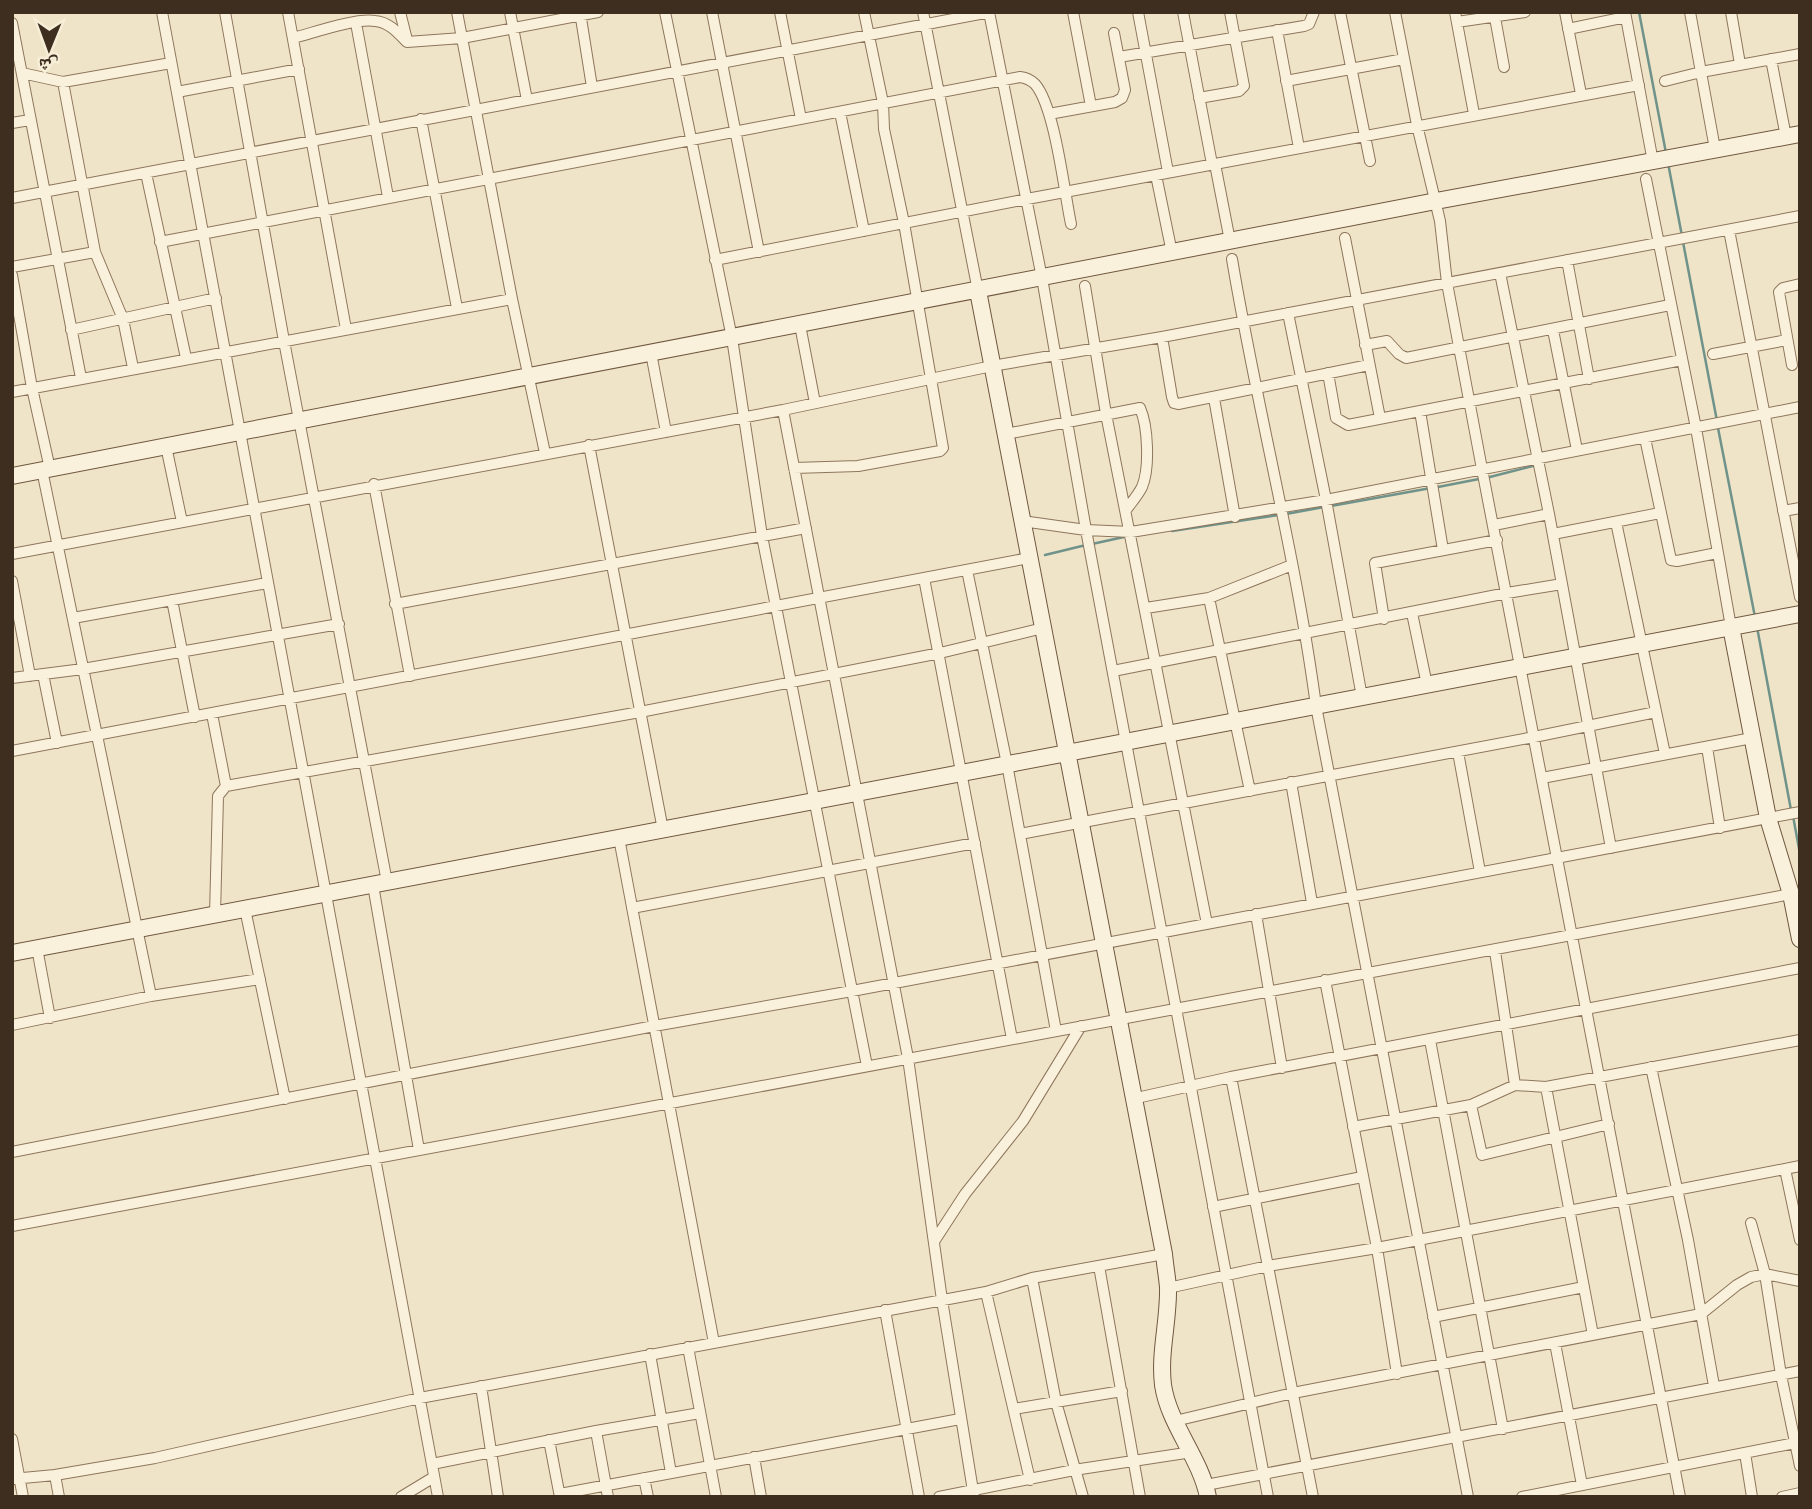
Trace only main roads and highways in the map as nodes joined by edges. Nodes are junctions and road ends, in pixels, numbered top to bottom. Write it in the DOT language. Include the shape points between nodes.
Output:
graph roads {
  1 [pos="1793,135"];
  2 [pos="978,291"];
  3 [pos="12,476"];
  4 [pos="1800,614"];
  5 [pos="1731,627"];
  6 [pos="1067,753"];
  7 [pos="1799,930"];
  8 [pos="12,953"];
  9 [pos="1207,1491"];
  1 -- 2 [label="main road"];
  2 -- 3 [label="main road"];
  2 -- 6 [label="main road"];
  4 -- 5 [label="main road"];
  5 -- 6 [label="main road"];
  5 -- 7 [label="main road" via="1768,818"];
  6 -- 8 [label="main road"];
  6 -- 9 [label="main road" via="1164,1255 1168,1288 1164,1388"];
}
